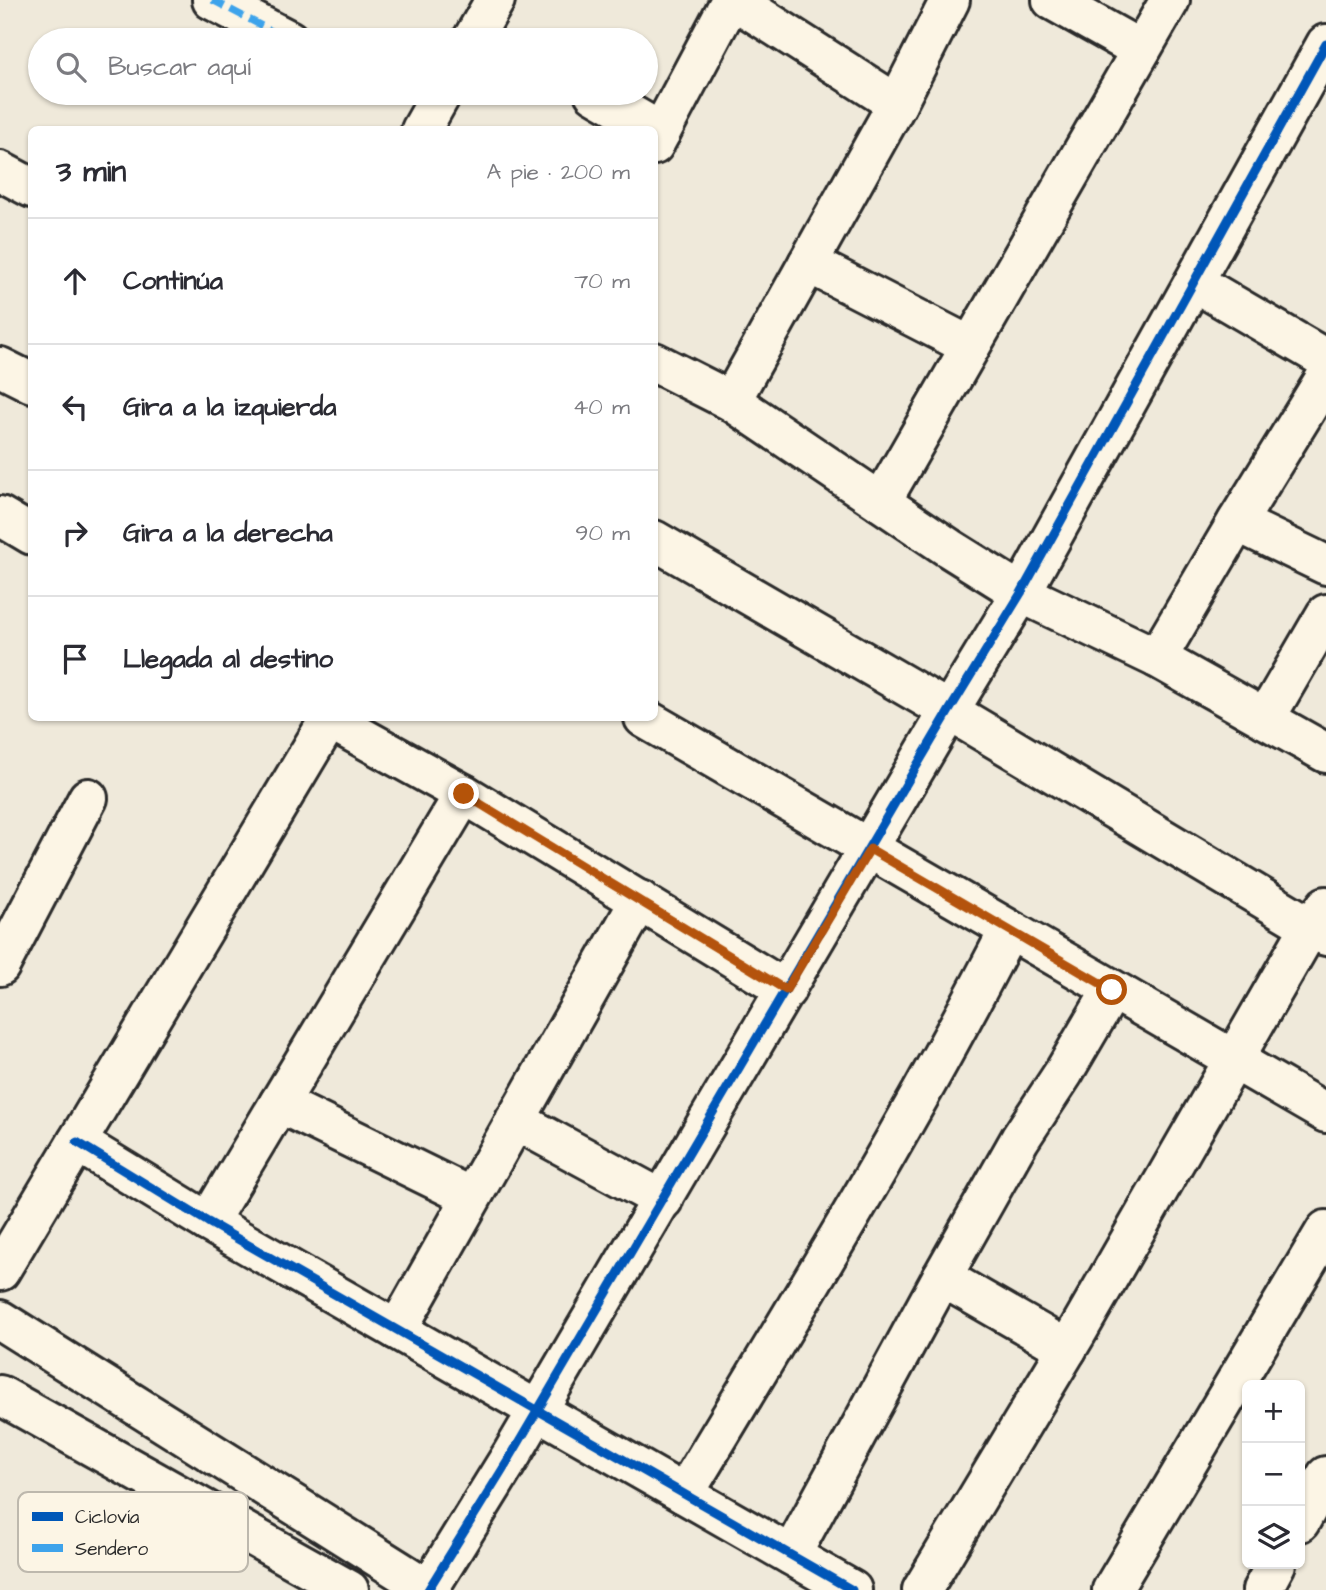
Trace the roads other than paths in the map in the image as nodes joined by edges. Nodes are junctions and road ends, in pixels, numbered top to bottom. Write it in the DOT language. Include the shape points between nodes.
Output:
graph roads {
  1 [pos="212,0"];
  2 [pos="732,0"];
  3 [pos="950,0"];
  4 [pos="1052,0"];
  5 [pos="1170,0"];
  6 [pos="266,28"];
  7 [pos="1326,44"];
  8 [pos="1141,50"];
  9 [pos="897,104"];
  10 [pos="435,105"];
  11 [pos="611,105"];
  12 [pos="423,126"];
  13 [pos="640,126"];
  14 [pos="658,139"];
  15 [pos="0,171"];
  16 [pos="28,186"];
  17 [pos="808,263"];
  18 [pos="1194,282"];
  19 [pos="970,346"];
  20 [pos="1326,359"];
  21 [pos="658,364"];
  22 [pos="0,367"];
  23 [pos="1326,377"];
  24 [pos="28,381"];
  25 [pos="731,401"];
  26 [pos="881,502"];
  27 [pos="0,516"];
  28 [pos="1237,522"];
  29 [pos="28,533"];
  30 [pos="658,542"];
  31 [pos="1326,565"];
  32 [pos="1021,593"];
  33 [pos="1326,614"];
  34 [pos="1157,658"];
  35 [pos="949,711"];
  36 [pos="1265,719"];
  37 [pos="326,721"];
  38 [pos="333,721"];
  39 [pos="649,721"];
  40 [pos="1326,753"];
  41 [pos="464,794"];
  42 [pos="88,798"];
  43 [pos="870,849"];
  44 [pos="640,900"];
  45 [pos="1321,923"];
  46 [pos="1009,930"];
  47 [pos="0,966"];
  48 [pos="786,990"];
  49 [pos="1112,990"];
  50 [pos="1235,1062"];
  51 [pos="279,1103"];
  52 [pos="1326,1113"];
  53 [pos="515,1120"];
  54 [pos="77,1142"];
  55 [pos="471,1197"];
  56 [pos="663,1200"];
  57 [pos="208,1223"];
  58 [pos="1326,1230"];
  59 [pos="0,1271"];
  60 [pos="942,1277"];
  61 [pos="1314,1277"];
  62 [pos="0,1320"];
  63 [pos="397,1330"];
  64 [pos="1067,1349"];
  65 [pos="0,1395"];
  66 [pos="538,1410"];
  67 [pos="1324,1484"];
  68 [pos="174,1492"];
  69 [pos="684,1494"];
  70 [pos="1305,1514"];
  71 [pos="248,1534"];
  72 [pos="791,1555"];
  73 [pos="1273,1569"];
  74 [pos="349,1590"];
  75 [pos="429,1590"];
  76 [pos="852,1590"];
  77 [pos="922,1590"];
  78 [pos="1112,1590"];
  79 [pos="1262,1590"];
  1 -- 6 [label="street"];
  2 -- 9 [label="street"];
  2 -- 14 [label="street"];
  3 -- 9 [label="street"];
  4 -- 8 [label="street"];
  5 -- 8 [label="street"];
  7 -- 18 [label="street"];
  8 -- 19 [label="street"];
  9 -- 17 [label="street"];
  10 -- 12 [label="street"];
  11 -- 13 [label="street"];
  15 -- 16 [label="street"];
  17 -- 19 [label="street"];
  17 -- 25 [label="street"];
  18 -- 20 [label="street"];
  18 -- 32 [label="street"];
  19 -- 26 [label="street"];
  21 -- 25 [label="street"];
  22 -- 24 [label="street"];
  23 -- 28 [label="street"];
  25 -- 26 [label="street"];
  26 -- 32 [label="street"];
  27 -- 29 [label="street"];
  28 -- 31 [label="street"];
  28 -- 34 [label="street"];
  30 -- 35 [label="street"];
  32 -- 34 [label="street"];
  32 -- 35 [label="street"];
  33 -- 36 [label="street"];
  34 -- 36 [label="street"];
  35 -- 43 [label="street"];
  35 -- 45 [label="street"];
  36 -- 40 [label="street"];
  37 -- 54 [label="street"];
  38 -- 41 [label="street"];
  39 -- 43 [label="street"];
  41 -- 44 [label="street"];
  41 -- 51 [label="street"];
  42 -- 47 [label="street"];
  43 -- 46 [label="street"];
  43 -- 48 [label="street"];
  44 -- 48 [label="street"];
  44 -- 53 [label="street"];
  45 -- 50 [label="street"];
  46 -- 49 [label="street"];
  46 -- 69 [label="street" via="850,1219"];
  48 -- 56 [label="street"];
  49 -- 50 [label="street"];
  49 -- 60 [label="street"];
  50 -- 52 [label="street"];
  50 -- 64 [label="street"];
  51 -- 55 [label="street"];
  51 -- 57 [label="street"];
  53 -- 55 [label="street"];
  53 -- 56 [label="street"];
  54 -- 57 [label="street"];
  54 -- 59 [label="street"];
  55 -- 63 [label="street"];
  56 -- 66 [label="street"];
  57 -- 63 [label="street"];
  58 -- 61 [label="street"];
  60 -- 64 [label="street"];
  60 -- 72 [label="street"];
  61 -- 78 [label="street"];
  62 -- 75 [label="street"];
  63 -- 66 [label="street"];
  64 -- 77 [label="street"];
  65 -- 68 [label="street"];
  66 -- 69 [label="street"];
  66 -- 75 [label="street"];
  67 -- 70 [label="street"];
  69 -- 72 [label="street"];
  71 -- 74 [label="street"];
  72 -- 76 [label="street"];
  73 -- 79 [label="street"];
}
